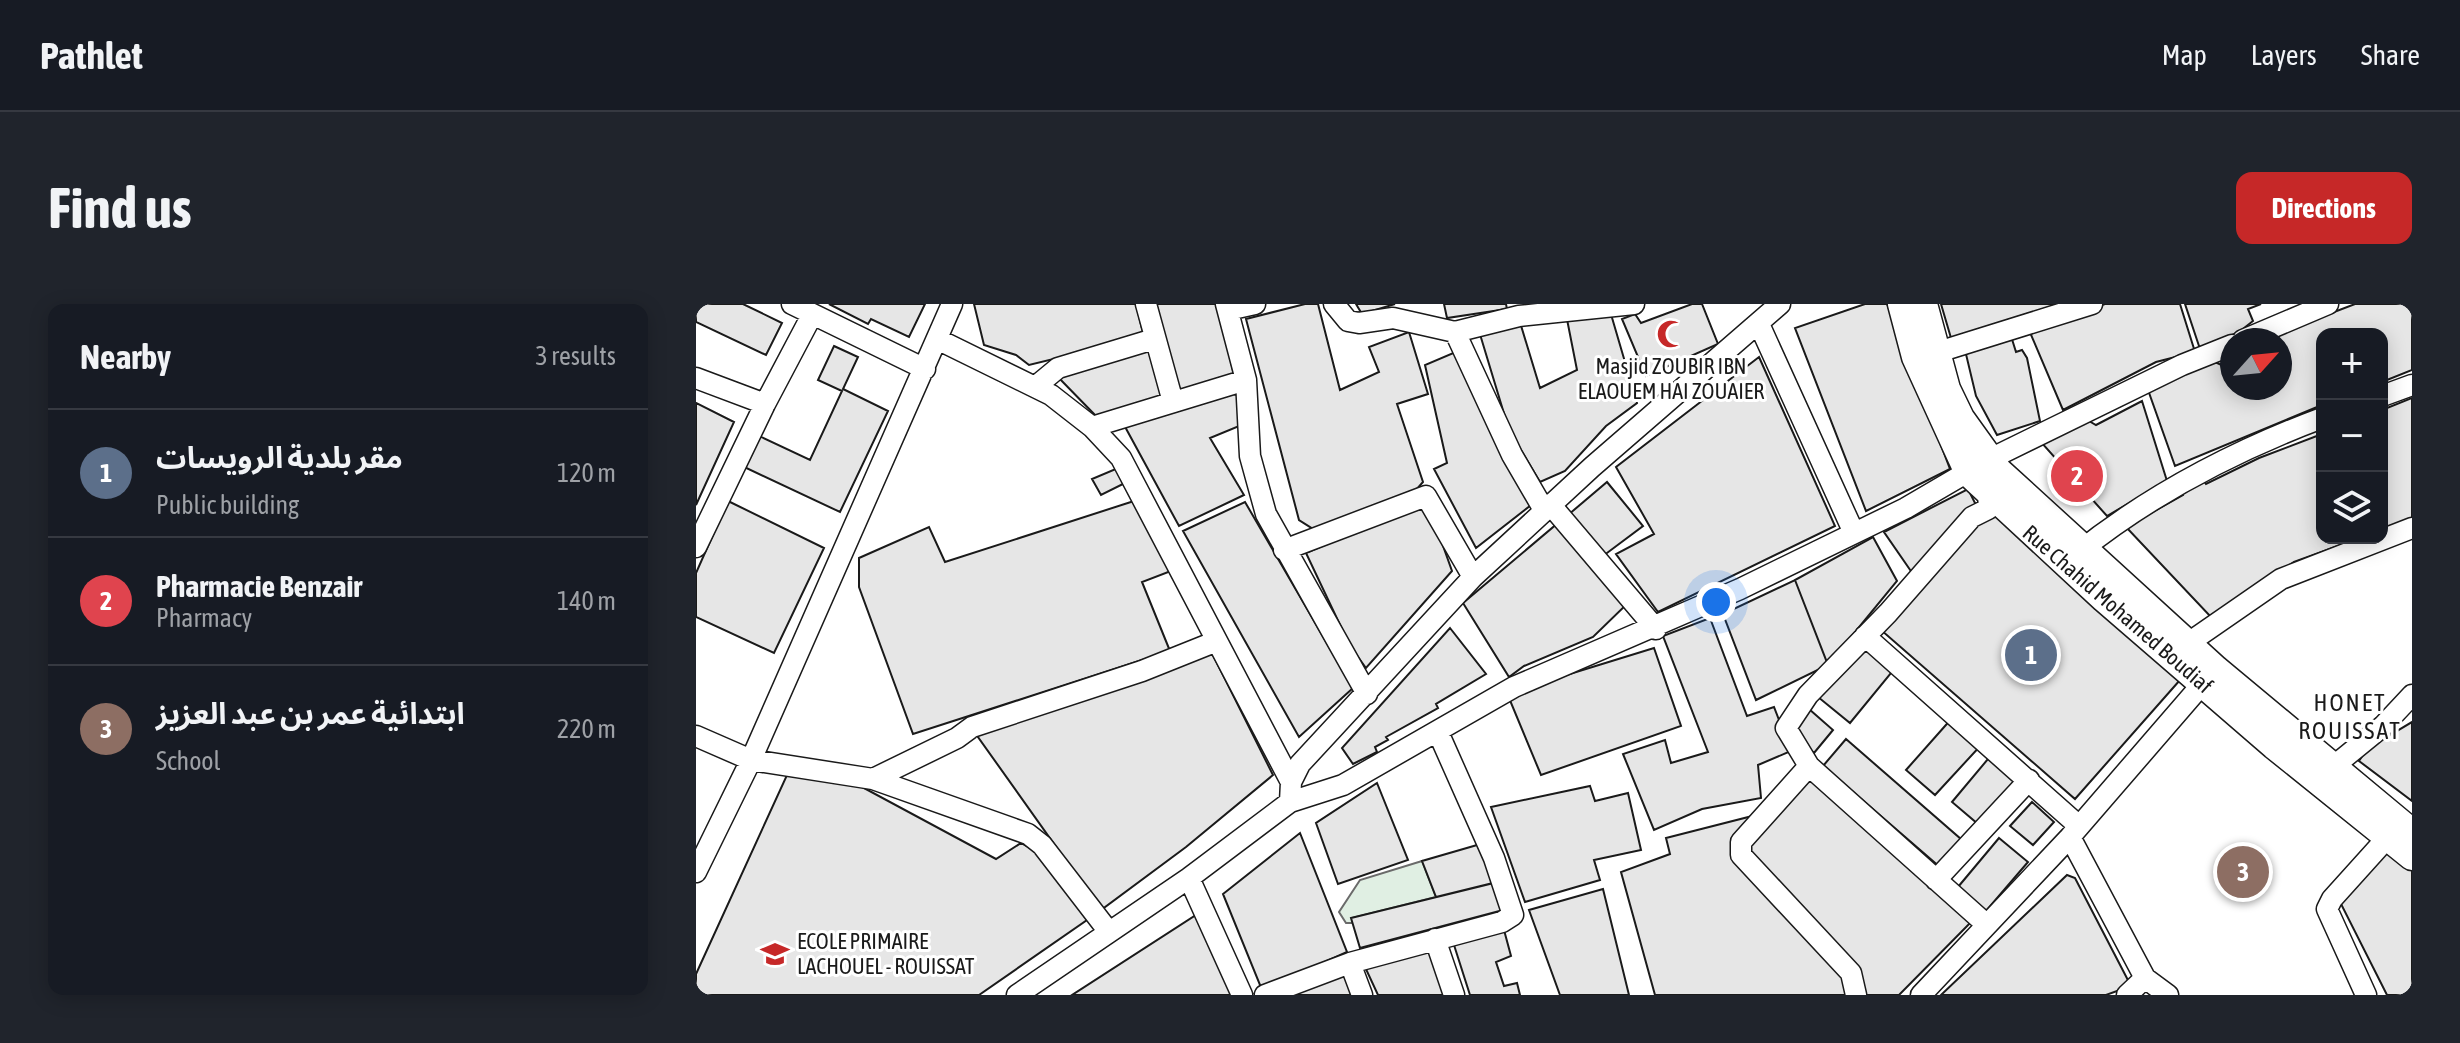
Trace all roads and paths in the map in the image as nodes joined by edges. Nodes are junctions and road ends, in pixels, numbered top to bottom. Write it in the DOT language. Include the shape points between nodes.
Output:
graph roads {
  1 [pos="952,304"];
  2 [pos="1146,304"];
  3 [pos="1255,304"];
  4 [pos="1334,304"];
  5 [pos="1634,304"];
  6 [pos="1780,304"];
  7 [pos="1901,304"];
  8 [pos="1924,304"];
  9 [pos="2092,304"];
  10 [pos="2328,304"];
  11 [pos="799,307"];
  12 [pos="1227,307"];
  13 [pos="1516,310"];
  14 [pos="1759,324"];
  15 [pos="2271,328"];
  16 [pos="1455,332"];
  17 [pos="1154,339"];
  18 [pos="939,340"];
  19 [pos="2220,350"];
  20 [pos="1935,353"];
  21 [pos="925,369"];
  22 [pos="696,378"];
  23 [pos="1246,380"];
  24 [pos="2412,385"];
  25 [pos="1035,387"];
  26 [pos="2388,394"];
  27 [pos="1173,402"];
  28 [pos="765,404"];
  29 [pos="2316,421"];
  30 [pos="1092,427"];
  31 [pos="1978,466"];
  32 [pos="1989,496"];
  33 [pos="1547,507"];
  34 [pos="2412,528"];
  35 [pos="1854,533"];
  36 [pos="696,547"];
  37 [pos="1284,550"];
  38 [pos="2073,557"];
  39 [pos="1473,577"];
  40 [pos="1656,629"];
  41 [pos="1865,636"];
  42 [pos="1217,641"];
  43 [pos="2187,644"];
  44 [pos="2209,676"];
  45 [pos="1367,694"];
  46 [pos="2412,695"];
  47 [pos="1438,732"];
  48 [pos="696,736"];
  49 [pos="751,760"];
  50 [pos="1809,766"];
  51 [pos="2325,774"];
  52 [pos="873,779"];
  53 [pos="2029,780"];
  54 [pos="1291,792"];
  55 [pos="2074,831"];
  56 [pos="2400,835"];
  57 [pos="2412,857"];
  58 [pos="696,872"];
  59 [pos="1189,878"];
  60 [pos="1936,880"];
  61 [pos="1987,925"];
  62 [pos="1109,932"];
  63 [pos="1435,939"];
  64 [pos="1350,963"];
  65 [pos="2145,978"];
  66 [pos="1028,992"];
  67 [pos="1242,995"];
  68 [pos="1265,995"];
  69 [pos="1362,995"];
  70 [pos="1454,995"];
  71 [pos="1856,995"];
  72 [pos="1921,995"];
  73 [pos="2127,995"];
  74 [pos="2168,995"];
  75 [pos="2366,995"];
  1 -- 18 [label="street"];
  2 -- 17 [label="street"];
  3 -- 12 [label="street"];
  4 -- 16 [label="street" via="1348,321 1393,318"];
  5 -- 13 [label="street"];
  6 -- 14 [label="street"];
  7 -- 31 [label="main road, Rue Chahid Mohamed Boudiaf" via="1924,380"];
  8 -- 20 [label="main road, Rue Chahid Mohamed Boudiaf"];
  9 -- 20 [label="street"];
  10 -- 15 [label="street"];
  11 -- 21 [label="street"];
  11 -- 28 [label="street"];
  12 -- 23 [label="street"];
  13 -- 16 [label="street"];
  14 -- 33 [label="street"];
  14 -- 35 [label="street"];
  16 -- 33 [label="street" via="1512,455"];
  17 -- 25 [label="street" via="1058,368"];
  17 -- 27 [label="street"];
  18 -- 21 [label="street"];
  18 -- 25 [label="street"];
  19 -- 31 [label="street"];
  20 -- 31 [label="main road, Rue Chahid Mohamed Boudiaf"];
  21 -- 49 [label="street"];
  22 -- 28 [label="street"];
  23 -- 27 [label="street"];
  23 -- 37 [label="street" via="1253,471"];
  24 -- 26 [label="street"];
  25 -- 30 [label="street"];
  27 -- 30 [label="street"];
  28 -- 36 [label="street"];
  29 -- 38 [label="street" via="2227,458 2139,509"];
  30 -- 42 [label="street" via="1121,458"];
  31 -- 32 [label="main road, Rue Chahid Mohamed Boudiaf"];
  31 -- 35 [label="street"];
  31 -- 38 [label="main road, Rue Chahid Mohamed Boudiaf"];
  32 -- 38 [label="main road, Rue Chahid Mohamed Boudiaf"];
  32 -- 41 [label="street" via="1988,509 1972,517"];
  33 -- 39 [label="street"];
  33 -- 40 [label="street"];
  34 -- 43 [label="street" via="2281,579"];
  35 -- 40 [label="street"];
  37 -- 39 [label="street" via="1426,496"];
  37 -- 45 [label="street"];
  38 -- 43 [label="main road, Rue Chahid Mohamed Boudiaf"];
  38 -- 44 [label="main road, Rue Chahid Mohamed Boudiaf"];
  39 -- 45 [label="street"];
  40 -- 47 [label="street" via="1514,687"];
  41 -- 50 [label="street" via="1787,721 1788,734"];
  41 -- 53 [label="street"];
  42 -- 52 [label="street" via="972,727"];
  42 -- 54 [label="street"];
  43 -- 44 [label="main road, Rue Chahid Mohamed Boudiaf"];
  44 -- 51 [label="main road, Rue Chahid Mohamed Boudiaf"];
  44 -- 55 [label="street"];
  45 -- 54 [label="street" via="1300,764"];
  46 -- 51 [label="street"];
  47 -- 54 [label="street" via="1343,785"];
  47 -- 63 [label="street" via="1514,909 1502,922"];
  48 -- 49 [label="street"];
  49 -- 52 [label="street"];
  49 -- 58 [label="street"];
  50 -- 60 [label="street"];
  50 -- 71 [label="street" via="1741,842 1741,855 1851,973"];
  51 -- 56 [label="main road, Rue Chahid Mohamed Boudiaf"];
  52 -- 62 [label="street" via="1028,834"];
  53 -- 55 [label="street"];
  53 -- 60 [label="street"];
  54 -- 59 [label="street"];
  55 -- 61 [label="street"];
  55 -- 65 [label="street"];
  56 -- 57 [label="main road, Rue Chahid Mohamed Boudiaf"];
  56 -- 75 [label="street" via="2327,909"];
  59 -- 62 [label="street"];
  59 -- 67 [label="street"];
  60 -- 61 [label="street"];
  61 -- 72 [label="street"];
  62 -- 66 [label="street"];
  63 -- 64 [label="street"];
  63 -- 70 [label="street"];
  64 -- 68 [label="street"];
  64 -- 69 [label="street"];
  65 -- 73 [label="street"];
  65 -- 74 [label="street"];
}
